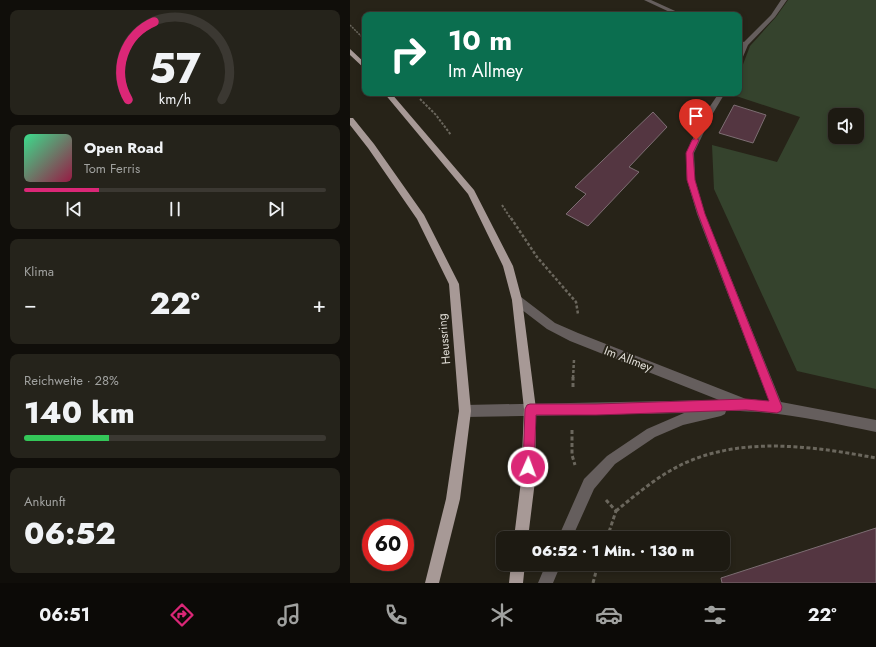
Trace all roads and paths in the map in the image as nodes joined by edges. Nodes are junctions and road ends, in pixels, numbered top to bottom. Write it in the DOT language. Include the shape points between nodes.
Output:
graph roads {
  1 [pos="647,0"];
  2 [pos="784,0"];
  3 [pos="674,12"];
  4 [pos="350,25"];
  5 [pos="362,38"];
  6 [pos="742,43"];
  7 [pos="350,51"];
  8 [pos="362,64"];
  9 [pos="390,96"];
  10 [pos="720,96"];
  11 [pos="350,120"];
  12 [pos="517,300"];
  13 [pos="746,405"];
  14 [pos="777,407"];
  15 [pos="530,409"];
  16 [pos="465,411"];
  17 [pos="876,426"];
  18 [pos="876,458"];
  19 [pos="616,511"];
  20 [pos="522,531"];
  21 [pos="568,531"];
  22 [pos="517,571"];
  23 [pos="551,571"];
  24 [pos="596,571"];
  25 [pos="432,583"];
  26 [pos="516,583"];
  27 [pos="545,583"];
  28 [pos="593,583"];
  1 -- 3 [label="street"];
  2 -- 6 [label="street" via="773,16"];
  4 -- 5 [label="path"];
  7 -- 8 [label="main road"];
  9 -- 12 [label="main road" via="471,192 508,266"];
  10 -- 14 [label="street" via="690,153 691,180 704,221"];
  11 -- 16 [label="main road, Heussring" via="421,217 454,284"];
  12 -- 13 [label="street, Im Allmey" via="552,326 574,338"];
  12 -- 15 [label="main road"];
  13 -- 14 [label="street, Im Allmey"];
  13 -- 15 [label="street, Im Allmey"];
  13 -- 21 [label="street, Im Allmey" via="682,419 651,433 611,460 589,484"];
  14 -- 17 [label="street, Im Allmey"];
  15 -- 16 [label="street, Im Allmey"];
  15 -- 20 [label="main road" via="528,481"];
  16 -- 25 [label="main road, Heussring" via="453,499"];
  18 -- 19 [label="path" via="848,452 775,446 726,451 692,460 654,481"];
  22 -- 26 [label="main road"];
  23 -- 27 [label="street"];
  24 -- 28 [label="path"];
}
